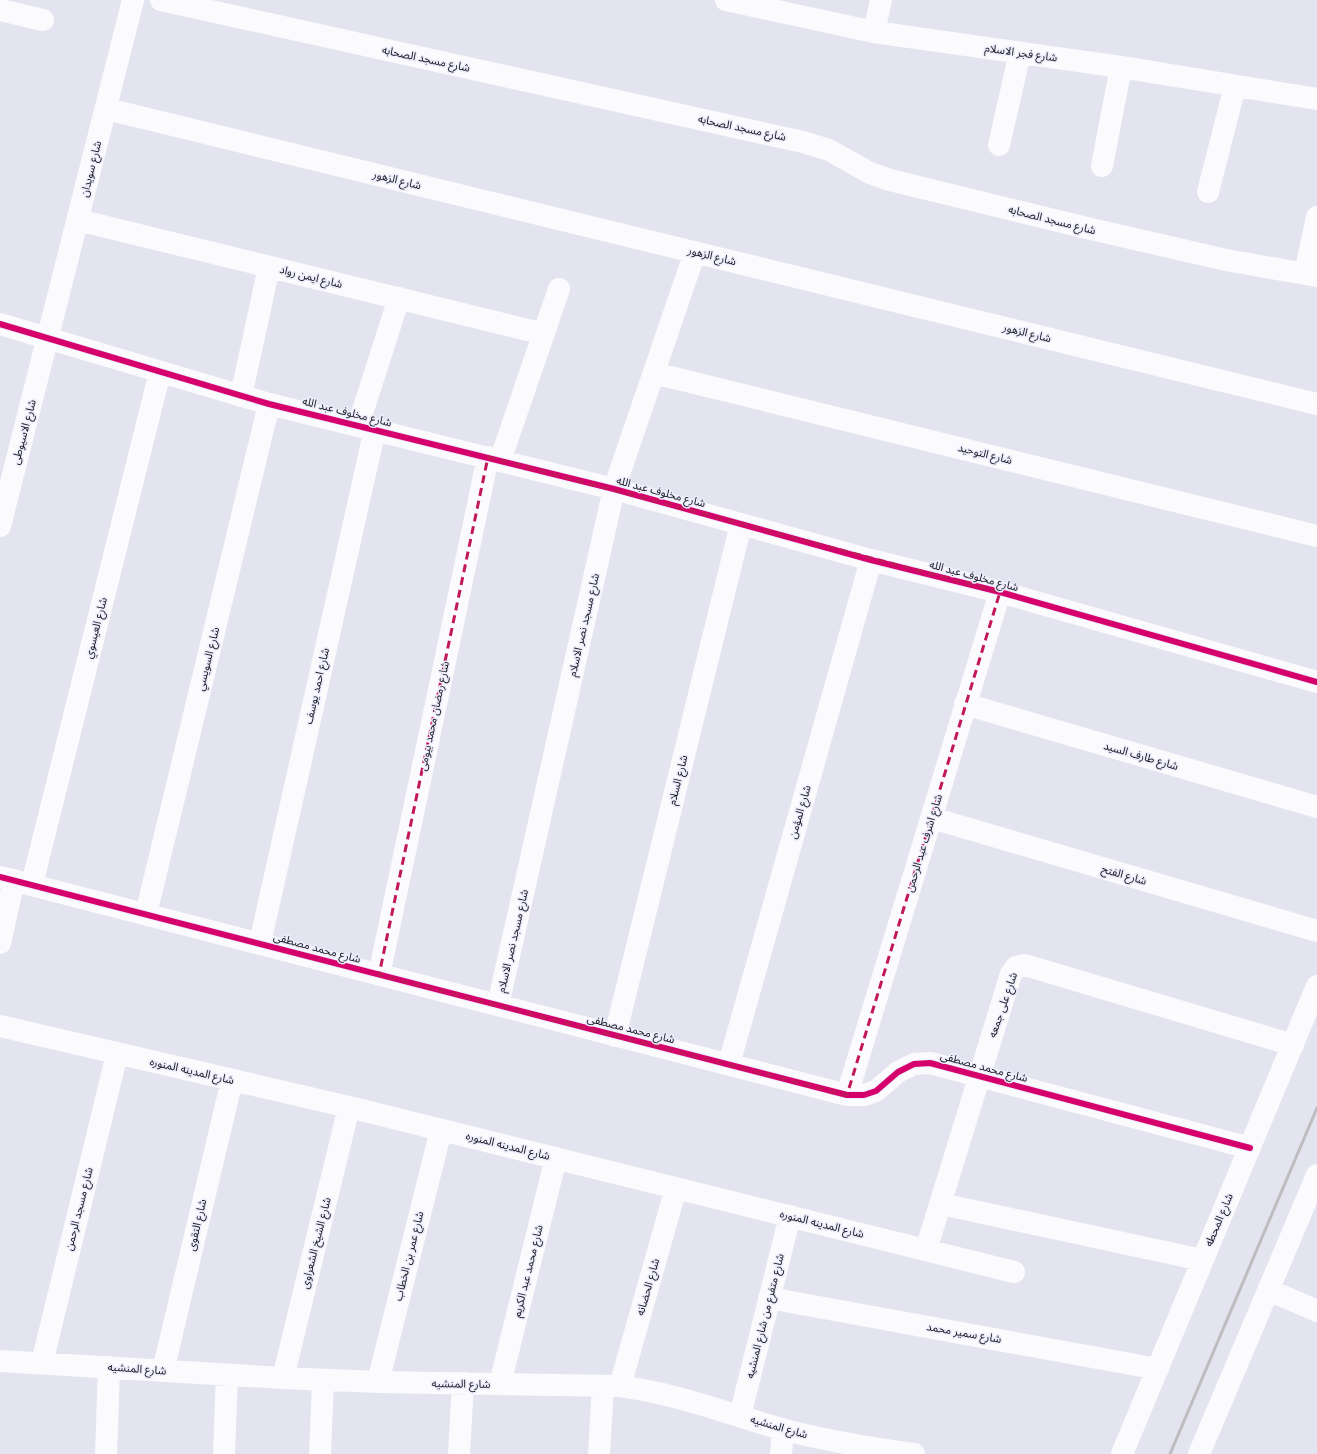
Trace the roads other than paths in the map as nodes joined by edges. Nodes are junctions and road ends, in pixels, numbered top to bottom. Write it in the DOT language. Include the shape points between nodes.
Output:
graph roads {
  1 [pos="133,0"];
  2 [pos="161,0"];
  3 [pos="726,0"];
  4 [pos="881,0"];
  5 [pos="0,10"];
  6 [pos="43,20"];
  7 [pos="874,32"];
  8 [pos="1020,53"];
  9 [pos="1121,67"];
  10 [pos="1235,86"];
  11 [pos="1317,99"];
  12 [pos="107,109"];
  13 [pos="999,144"];
  14 [pos="1102,166"];
  15 [pos="1208,192"];
  16 [pos="1317,217"];
  17 [pos="78,220"];
  18 [pos="695,252"];
  19 [pos="269,267"];
  20 [pos="1311,275"];
  21 [pos="559,289"];
  22 [pos="399,298"];
  23 [pos="0,324"];
  24 [pos="544,334"];
  25 [pos="49,338"];
  26 [pos="160,372"];
  27 [pos="654,373"];
  28 [pos="241,396"];
  29 [pos="269,404"];
  30 [pos="1317,404"];
  31 [pos="366,428"];
  32 [pos="494,459"];
  33 [pos="614,489"];
  34 [pos="741,524"];
  35 [pos="0,526"];
  36 [pos="1317,536"];
  37 [pos="871,560"];
  38 [pos="1000,592"];
  39 [pos="1317,682"];
  40 [pos="965,704"];
  41 [pos="1317,807"];
  42 [pos="932,818"];
  43 [pos="15,880"];
  44 [pos="146,914"];
  45 [pos="1317,931"];
  46 [pos="0,943"];
  47 [pos="260,943"];
  48 [pos="380,975"];
  49 [pos="1317,986"];
  50 [pos="498,1005"];
  51 [pos="0,1026"];
  52 [pos="615,1036"];
  53 [pos="1293,1045"];
  54 [pos="117,1054"];
  55 [pos="729,1064"];
  56 [pos="980,1077"];
  57 [pos="232,1080"];
  58 [pos="847,1094"];
  59 [pos="349,1107"];
  60 [pos="441,1130"];
  61 [pos="1250,1148"];
  62 [pos="556,1158"];
  63 [pos="1317,1175"];
  64 [pos="676,1188"];
  65 [pos="941,1204"];
  66 [pos="790,1216"];
  67 [pos="926,1250"];
  68 [pos="1202,1260"];
  69 [pos="1014,1272"];
  70 [pos="1269,1290"];
  71 [pos="769,1298"];
  72 [pos="1317,1311"];
  73 [pos="0,1361"];
  74 [pos="42,1364"];
  75 [pos="109,1367"];
  76 [pos="1158,1369"];
  77 [pos="163,1371"];
  78 [pos="227,1375"];
  79 [pos="283,1378"];
  80 [pos="324,1380"];
  81 [pos="378,1382"];
  82 [pos="462,1383"];
  83 [pos="500,1384"];
  84 [pos="612,1386"];
  85 [pos="740,1416"];
  86 [pos="783,1429"];
  87 [pos="106,1454"];
  88 [pos="224,1454"];
  89 [pos="320,1454"];
  90 [pos="458,1454"];
  91 [pos="599,1454"];
  92 [pos="781,1454"];
  93 [pos="914,1454"];
  94 [pos="1122,1454"];
  95 [pos="1199,1454"];
  1 -- 12 [label="street, شارع سويدان"];
  2 -- 20 [label="street, شارع مسجد الصحابه" via="803,142 829,150 870,173 890,180 1226,260"];
  3 -- 7 [label="street, شارع فجر الاسلام"];
  4 -- 7 [label="street"];
  5 -- 6 [label="street"];
  7 -- 8 [label="street, شارع فجر الاسلام"];
  8 -- 9 [label="street, شارع فجر الاسلام"];
  8 -- 13 [label="street"];
  9 -- 10 [label="street, شارع فجر الاسلام"];
  9 -- 14 [label="street"];
  10 -- 11 [label="street, شارع فجر الاسلام"];
  10 -- 15 [label="street"];
  12 -- 17 [label="street, شارع سويدان"];
  12 -- 18 [label="street, شارع الزهور"];
  16 -- 20 [label="street"];
  17 -- 19 [label="street, شارع ايمن رواد"];
  17 -- 25 [label="street, شارع سويدان"];
  18 -- 27 [label="street, شارع مسجد نصر الاسلام"];
  18 -- 30 [label="street, شارع الزهور"];
  19 -- 22 [label="street, شارع ايمن رواد"];
  19 -- 28 [label="street"];
  21 -- 24 [label="street, شارع رمضان محمد بيومى"];
  22 -- 24 [label="street, شارع ايمن رواد"];
  22 -- 31 [label="street, شارع احمد يوسف"];
  23 -- 25 [label="street, شارع مخلوف عبد الله"];
  24 -- 32 [label="street, شارع رمضان محمد بيومى"];
  25 -- 26 [label="street, شارع مخلوف عبد الله"];
  25 -- 35 [label="street, شارع الاسيوطى"];
  26 -- 28 [label="street, شارع مخلوف عبد الله"];
  26 -- 43 [label="street, شارع العيسوي"];
  27 -- 33 [label="street, شارع مسجد نصر الاسلام"];
  27 -- 36 [label="street, شارع التوحيد"];
  28 -- 29 [label="street, شارع مخلوف عبد الله"];
  29 -- 31 [label="street, شارع مخلوف عبد الله"];
  29 -- 44 [label="street, شارع السويسي"];
  31 -- 32 [label="street, شارع مخلوف عبد الله"];
  31 -- 47 [label="street, شارع احمد يوسف"];
  32 -- 33 [label="street, شارع مخلوف عبد الله"];
  32 -- 48 [label="street, شارع رمضان محمد بيومى"];
  33 -- 34 [label="street, شارع مخلوف عبد الله"];
  33 -- 50 [label="street, شارع مسجد نصر الاسلام"];
  34 -- 37 [label="street, شارع مخلوف عبد الله"];
  34 -- 52 [label="street, شارع السلام"];
  37 -- 38 [label="street, شارع مخلوف عبد الله"];
  37 -- 55 [label="street, شارع المؤمن"];
  38 -- 39 [label="street, شارع مخلوف عبد الله"];
  38 -- 40 [label="street, شارع اشرف عبد الرحمن"];
  40 -- 41 [label="street, شارع طارف السيد"];
  40 -- 42 [label="street, شارع اشرف عبد الرحمن"];
  42 -- 45 [label="street, شارع الفتح"];
  42 -- 58 [label="street, شارع اشرف عبد الرحمن"];
  43 -- 44 [label="street, شارع محمد مصطفى"];
  43 -- 46 [label="street, شارع العيسوي"];
  44 -- 47 [label="street, شارع محمد مصطفى"];
  47 -- 48 [label="street, شارع محمد مصطفى"];
  48 -- 50 [label="street, شارع محمد مصطفى"];
  49 -- 53 [label="street, شارع المحطه"];
  50 -- 52 [label="street, شارع محمد مصطفى"];
  51 -- 54 [label="street, شارع المدينه المنوره"];
  52 -- 55 [label="street, شارع محمد مصطفى"];
  53 -- 56 [label="street, شارع على جمعه" via="1025,965 1016,967 1012,974"];
  53 -- 61 [label="street, شارع المحطه"];
  54 -- 57 [label="street, شارع المدينه المنوره"];
  54 -- 74 [label="street, شارع مسجد الرحمن"];
  55 -- 58 [label="street, شارع محمد مصطفى"];
  56 -- 58 [label="street, شارع محمد مصطفى" via="930,1063 914,1064 898,1072 876,1091 864,1095"];
  56 -- 61 [label="street, شارع محمد مصطفى"];
  56 -- 65 [label="street, شارع على جمعه"];
  57 -- 59 [label="street, شارع المدينه المنوره"];
  57 -- 77 [label="street, شارع التقوى"];
  59 -- 60 [label="street, شارع المدينه المنوره"];
  59 -- 79 [label="street, شارع الشيخ الشعراوى"];
  60 -- 62 [label="street, شارع المدينه المنوره"];
  60 -- 81 [label="street, شارع عمر بن الخطاب"];
  61 -- 68 [label="street, شارع المحطه"];
  62 -- 64 [label="street, شارع المدينه المنوره"];
  62 -- 83 [label="street, شارع محمد عبد الكريم"];
  63 -- 70 [label="street"];
  64 -- 66 [label="street, شارع المدينه المنوره"];
  64 -- 84 [label="street, شارع الحضانه"];
  65 -- 67 [label="street, شارع على جمعه"];
  65 -- 68 [label="street"];
  66 -- 67 [label="street, شارع المدينه المنوره"];
  66 -- 71 [label="street, شارع متفرع من شارع المنشيه"];
  67 -- 69 [label="street, شارع المدينه المنوره"];
  68 -- 76 [label="street, شارع المحطه"];
  70 -- 72 [label="street"];
  70 -- 95 [label="street"];
  71 -- 76 [label="street, شارع سمير محمد"];
  71 -- 85 [label="street, شارع متفرع من شارع المنشيه"];
  73 -- 74 [label="street, شارع المنشيه"];
  74 -- 75 [label="street, شارع المنشيه"];
  75 -- 77 [label="street, شارع المنشيه"];
  75 -- 87 [label="street"];
  76 -- 94 [label="street, شارع المحطه"];
  77 -- 78 [label="street, شارع المنشيه"];
  78 -- 79 [label="street, شارع المنشيه"];
  78 -- 88 [label="street"];
  79 -- 80 [label="street, شارع المنشيه"];
  80 -- 81 [label="street, شارع المنشيه"];
  80 -- 89 [label="street"];
  81 -- 82 [label="street, شارع المنشيه"];
  82 -- 83 [label="street, شارع المنشيه"];
  82 -- 90 [label="street"];
  83 -- 84 [label="street, شارع المنشيه"];
  84 -- 85 [label="street, شارع المنشيه" via="654,1392"];
  84 -- 91 [label="street, شارع الحضانه"];
  85 -- 86 [label="street, شارع المنشيه"];
  86 -- 92 [label="street"];
  86 -- 93 [label="street, شارع المنشيه" via="849,1445"];
}
